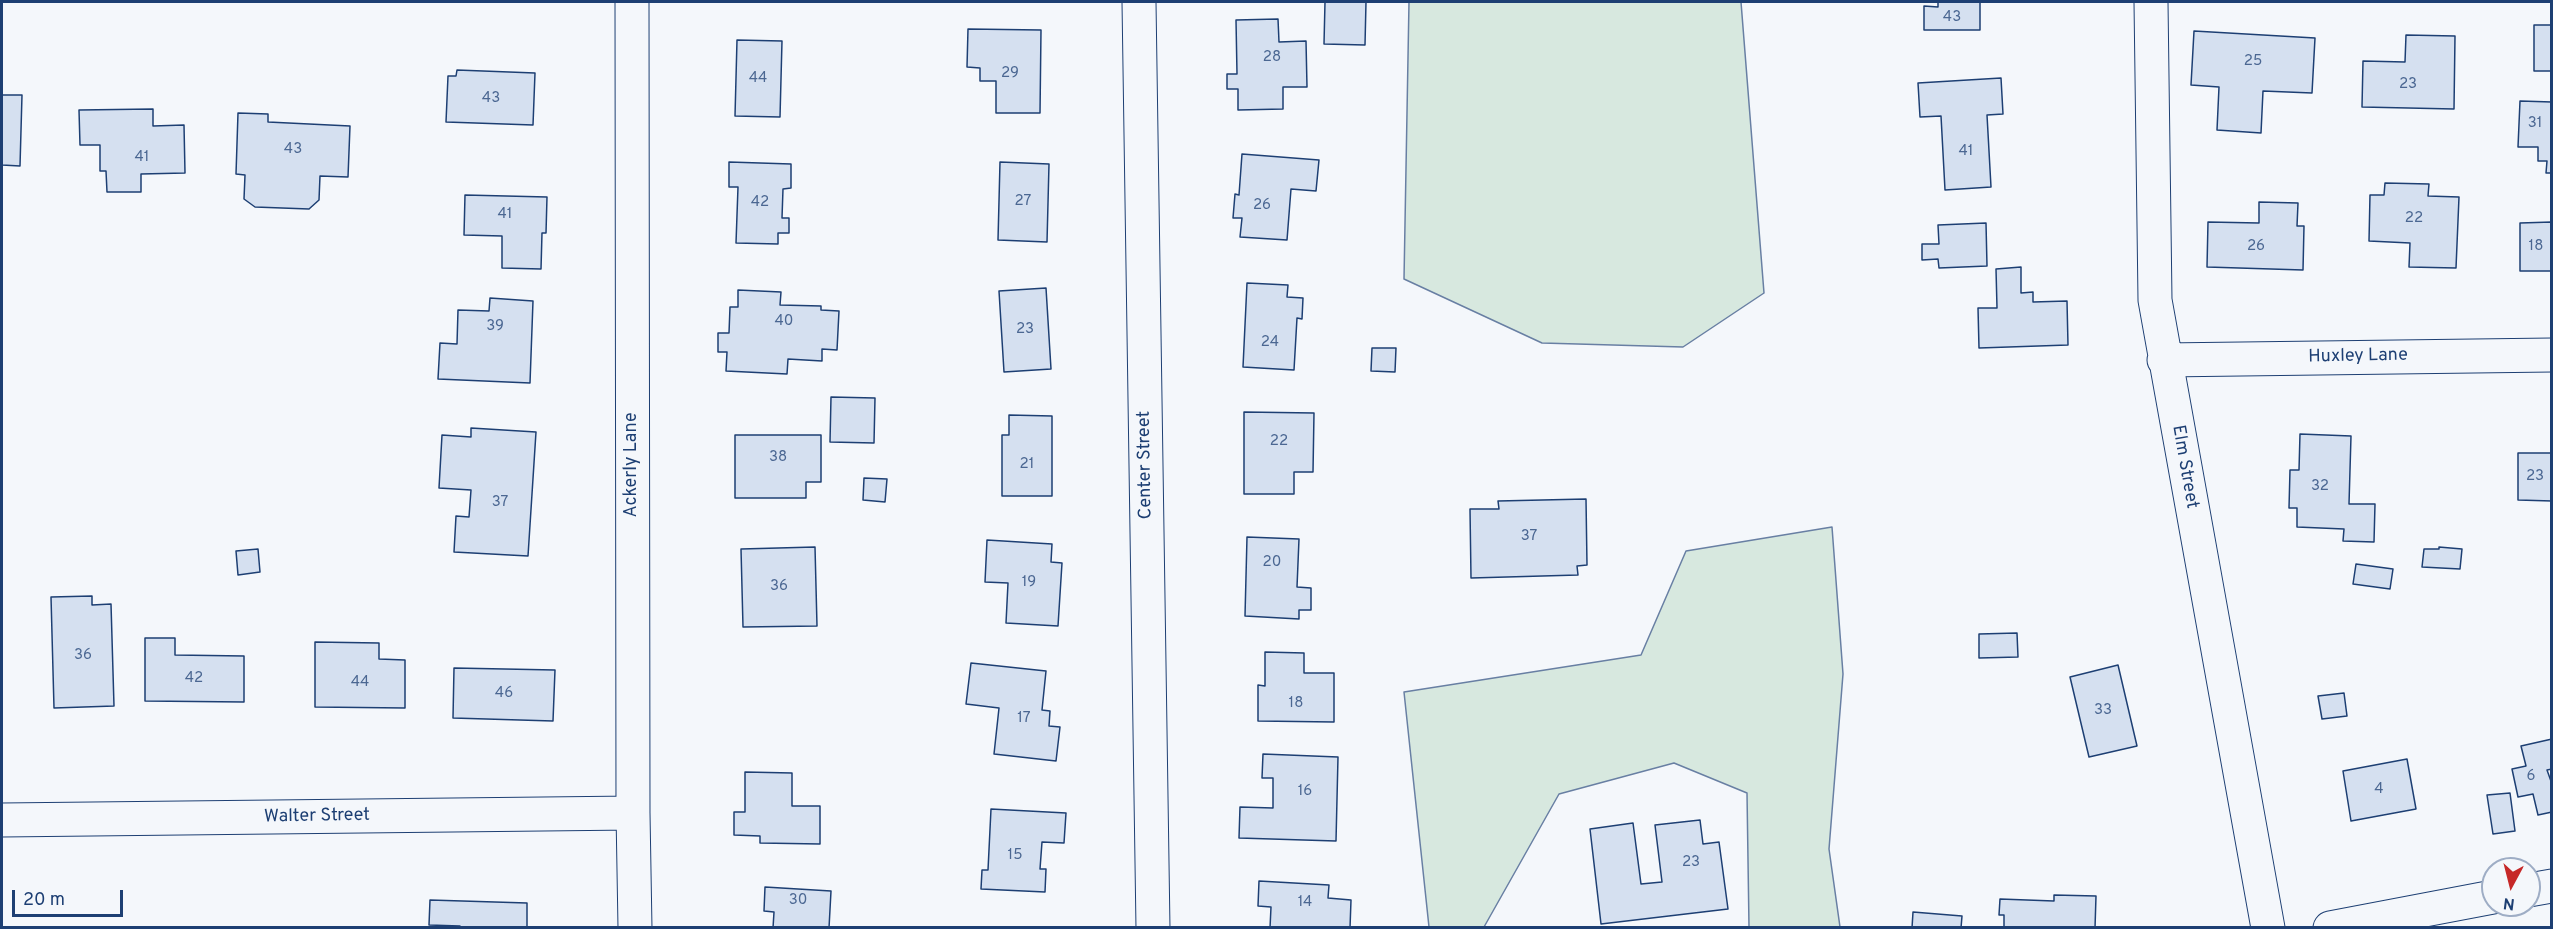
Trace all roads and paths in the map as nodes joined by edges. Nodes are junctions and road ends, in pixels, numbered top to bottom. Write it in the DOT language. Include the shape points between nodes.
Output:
graph roads {
  1 [pos="632,2"];
  2 [pos="1139,2"];
  3 [pos="2151,2"];
  4 [pos="2552,355"];
  5 [pos="2164,360"];
  6 [pos="633,813"];
  7 [pos="2,820"];
  8 [pos="2481,899"];
  9 [pos="635,927"];
  10 [pos="1153,927"];
  11 [pos="2268,927"];
  12 [pos="2330,927"];
  1 -- 6 [label="street, Ackerly Lane"];
  2 -- 10 [label="street, Center Street"];
  3 -- 5 [label="street, Elm Street" via="2155,300"];
  4 -- 5 [label="street, Huxley Lane"];
  5 -- 11 [label="street, Elm Street"];
  6 -- 7 [label="street, Walter Street"];
  6 -- 9 [label="street, Ackerly Lane"];
  8 -- 12 [label="street"];
}
